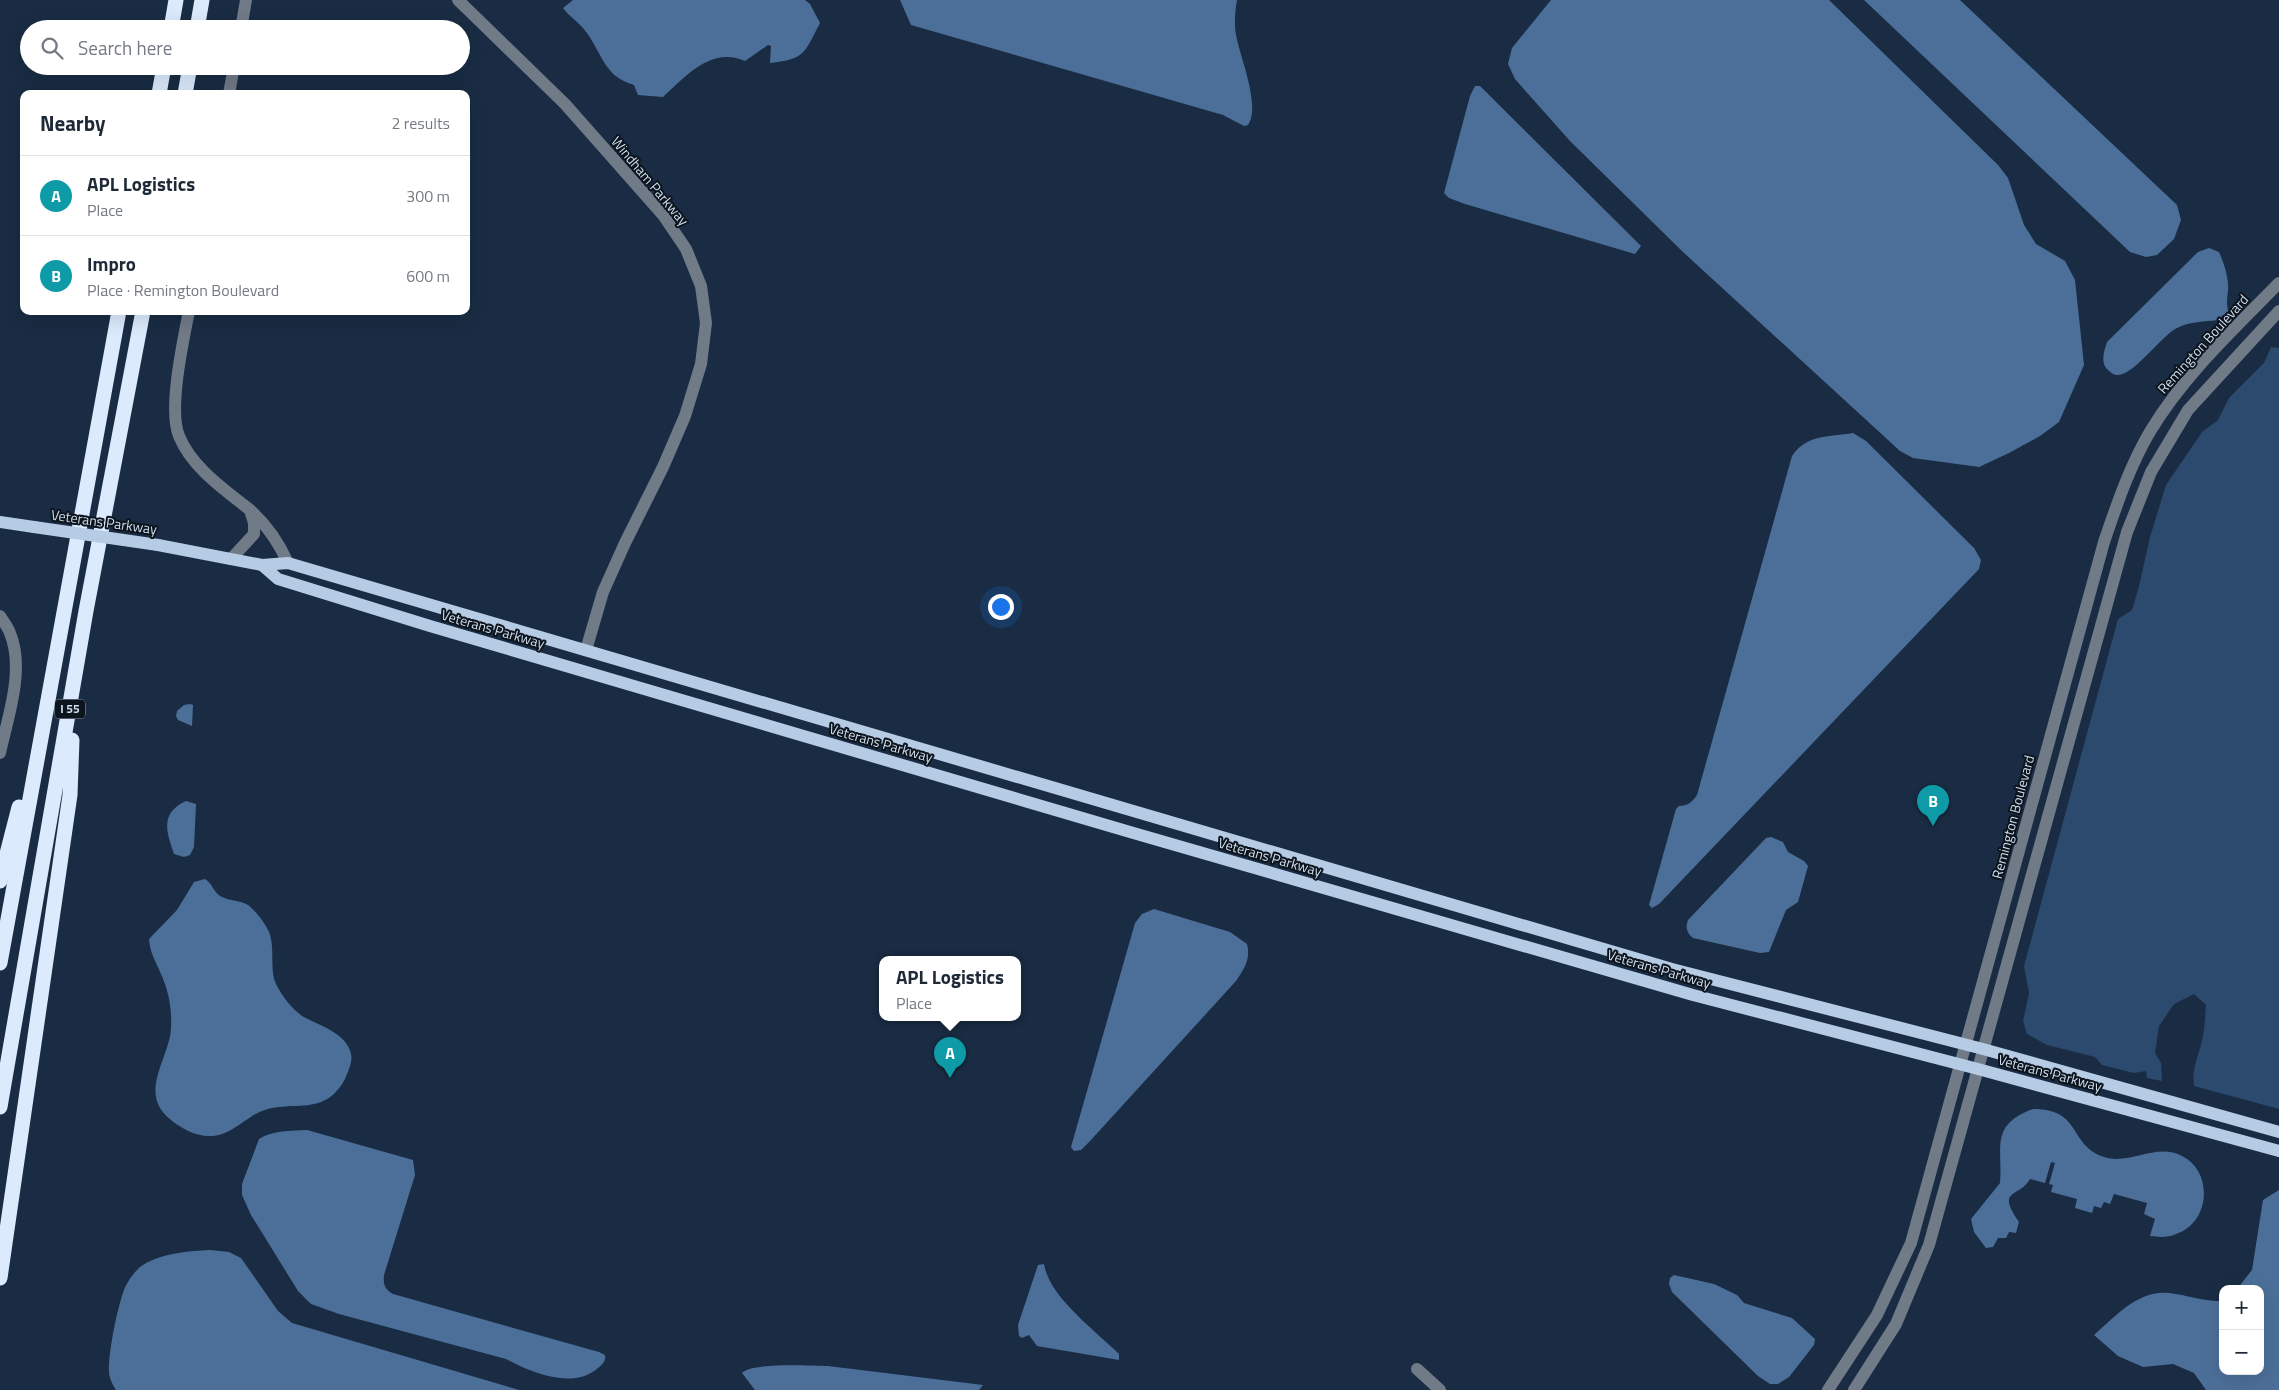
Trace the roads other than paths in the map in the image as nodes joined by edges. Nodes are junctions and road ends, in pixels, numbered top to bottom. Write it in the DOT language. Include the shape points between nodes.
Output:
graph roads {
  1 [pos="176,0"];
  2 [pos="202,0"];
  3 [pos="246,0"];
  4 [pos="458,0"];
  5 [pos="173,20"];
  6 [pos="199,20"];
  7 [pos="243,20"];
  8 [pos="162,75"];
  9 [pos="188,75"];
  10 [pos="232,75"];
  11 [pos="160,90"];
  12 [pos="185,90"];
  13 [pos="230,90"];
  14 [pos="2279,282"];
  15 [pos="2279,311"];
  16 [pos="117,315"];
  17 [pos="142,315"];
  18 [pos="188,315"];
  19 [pos="250,510"];
  20 [pos="0,522"];
  21 [pos="231,559"];
  22 [pos="288,563"];
  23 [pos="262,565"];
  24 [pos="0,616"];
  25 [pos="586,650"];
  26 [pos="50,682"];
  27 [pos="74,684"];
  28 [pos="0,753"];
  29 [pos="0,881"];
  30 [pos="0,963"];
  31 [pos="1966,1045"];
  32 [pos="1983,1049"];
  33 [pos="1961,1064"];
  34 [pos="1978,1069"];
  35 [pos="0,1107"];
  36 [pos="2279,1132"];
  37 [pos="2279,1151"];
  38 [pos="0,1278"];
  39 [pos="1417,1369"];
  40 [pos="1440,1390"];
  41 [pos="1828,1390"];
  42 [pos="1854,1390"];
  1 -- 5 [label="highway"];
  2 -- 6 [label="highway"];
  3 -- 7 [label="street"];
  4 -- 25 [label="street, Windham Parkway" via="565,104 663,215 686,250 701,286 706,323 701,364 685,416 603,592"];
  8 -- 11 [label="highway"];
  9 -- 12 [label="highway"];
  10 -- 13 [label="street"];
  14 -- 31 [label="street, Remington Boulevard" via="2177,392 2151,430 2125,481 2104,542"];
  15 -- 32 [label="street" via="2188,410 2151,472 2127,532"];
  16 -- 26 [label="highway, I 55"];
  17 -- 27 [label="highway, I 55"];
  18 -- 19 [label="street" via="175,400 178,436 194,460"];
  19 -- 21 [label="street" via="254,534"];
  19 -- 22 [label="street" via="262,520"];
  20 -- 21 [label="main road, Veterans Parkway, bridge"];
  21 -- 23 [label="main road, Veterans Parkway"];
  22 -- 23 [label="main road, Veterans Parkway"];
  22 -- 25 [label="main road, Veterans Parkway"];
  23 -- 33 [label="main road, Veterans Parkway" via="278,578 430,626 1120,830 1692,995"];
  24 -- 28 [label="street" via="10,632 14,649 15,681"];
  25 -- 31 [label="main road, Veterans Parkway" via="1672,969"];
  26 -- 29 [label="highway"];
  26 -- 30 [label="highway, I 55"];
  27 -- 35 [label="highway, I 55"];
  27 -- 38 [label="highway" via="70,795"];
  31 -- 32 [label="main road, Veterans Parkway"];
  31 -- 33 [label="street, Remington Boulevard"];
  32 -- 34 [label="street"];
  32 -- 36 [label="main road, Veterans Parkway"];
  33 -- 34 [label="main road, Veterans Parkway"];
  33 -- 41 [label="street, Remington Boulevard" via="1911,1243 1877,1315"];
  34 -- 37 [label="main road, Veterans Parkway"];
  34 -- 42 [label="street" via="1929,1244 1896,1324"];
  39 -- 40 [label="street"];
}
